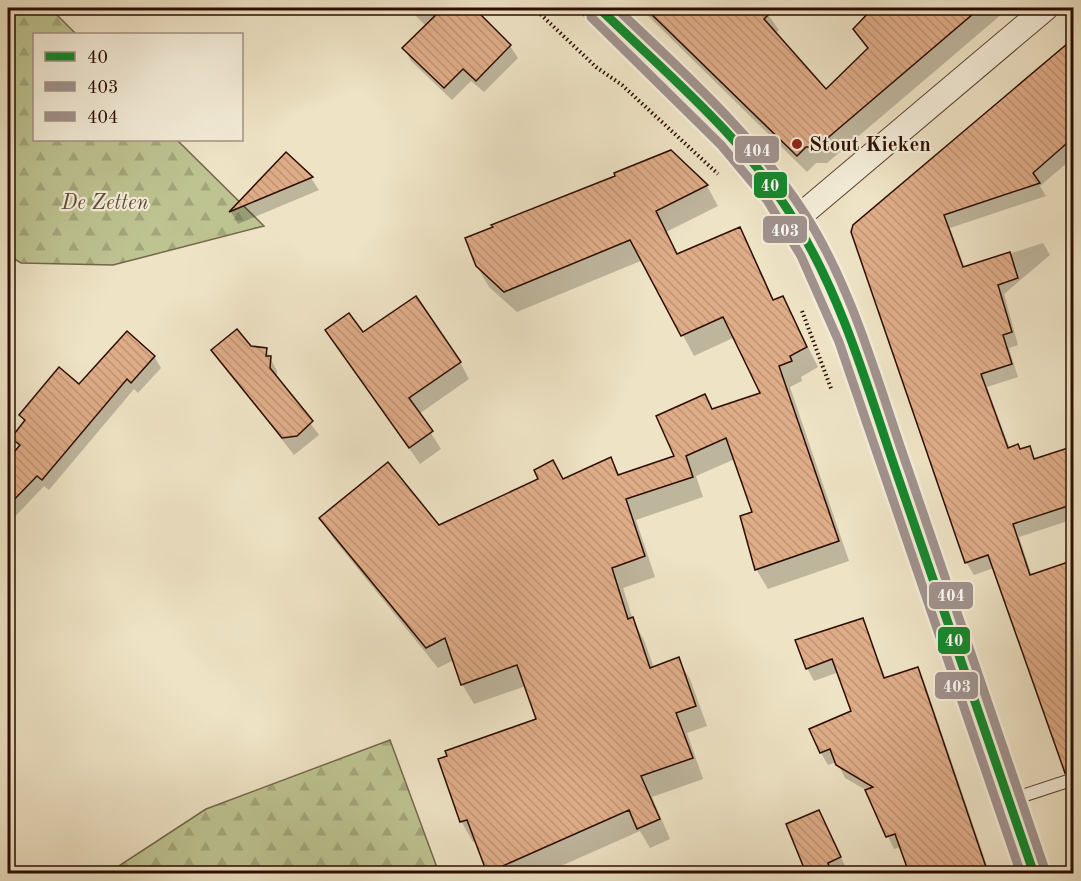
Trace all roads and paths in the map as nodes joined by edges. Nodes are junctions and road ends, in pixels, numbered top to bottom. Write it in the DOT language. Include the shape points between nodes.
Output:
graph roads {
  1 [pos="534,8"];
  2 [pos="598,8"];
  3 [pos="1046,8"];
  4 [pos="724,180"];
  5 [pos="795,220"];
  6 [pos="799,303"];
  7 [pos="835,399"];
  8 [pos="1074,778"];
  9 [pos="1008,801"];
  10 [pos="1034,873"];
  1 -- 4 [label="path"];
  2 -- 5 [label="main road" via="723,129"];
  3 -- 5 [label="street"];
  5 -- 9 [label="main road" via="850,338"];
  6 -- 7 [label="path"];
  8 -- 9 [label="lane"];
  9 -- 10 [label="main road"];
}
